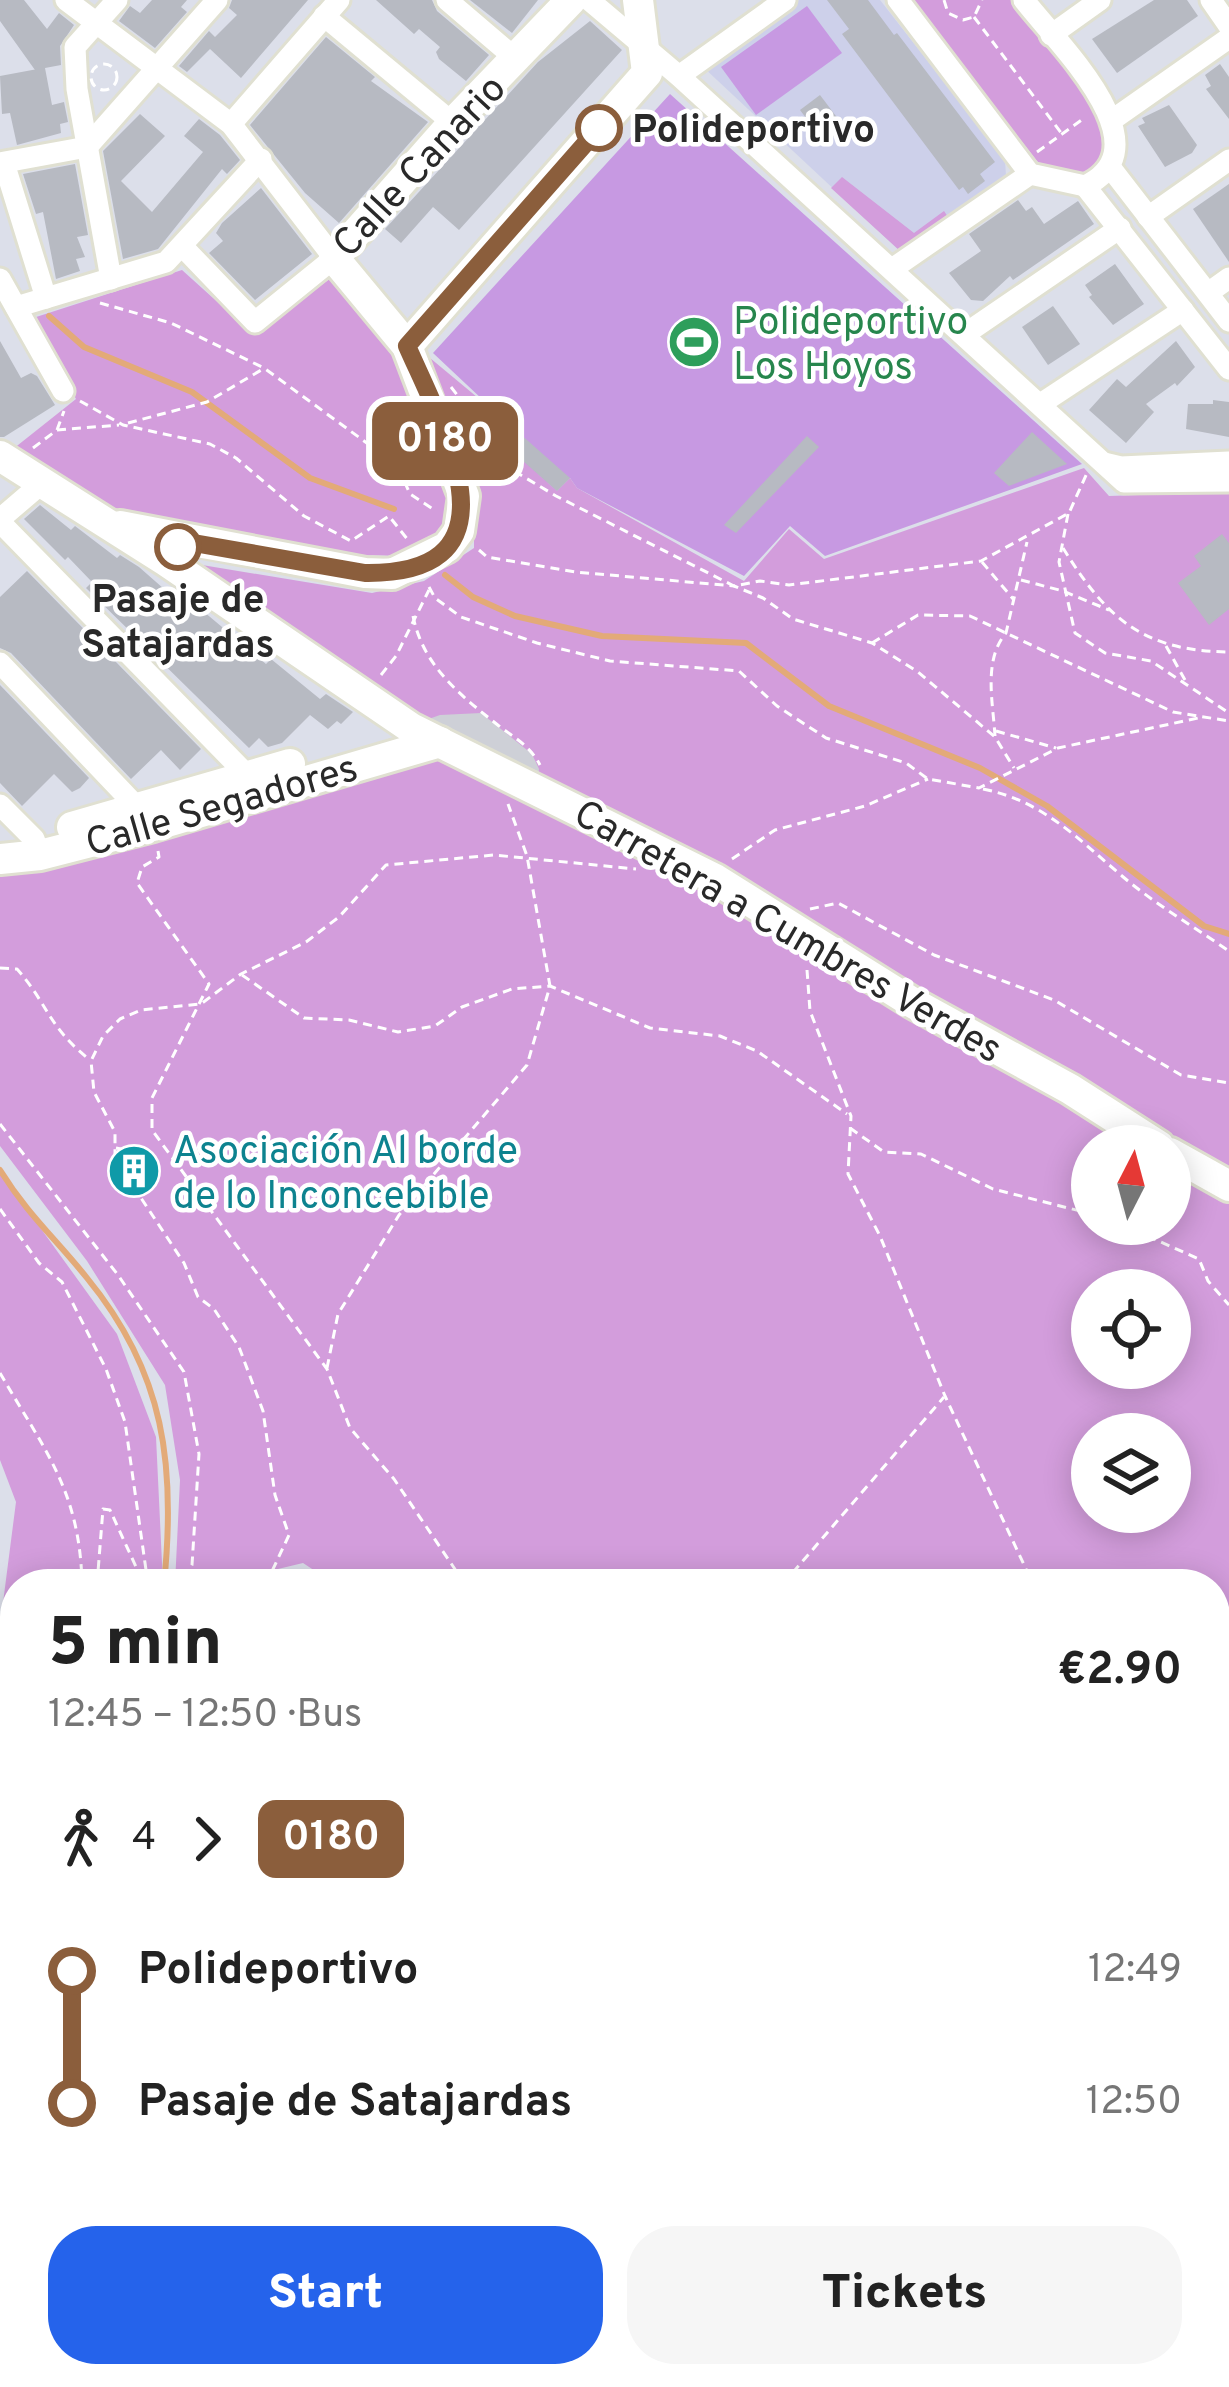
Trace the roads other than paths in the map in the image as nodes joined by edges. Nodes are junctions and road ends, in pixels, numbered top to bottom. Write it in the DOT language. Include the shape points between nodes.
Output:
graph roads {
  1 [pos="66,0"];
  2 [pos="117,0"];
  3 [pos="217,0"];
  4 [pos="447,0"];
  5 [pos="572,0"];
  6 [pos="589,0"];
  7 [pos="638,0"];
  8 [pos="785,0"];
  9 [pos="898,0"];
  10 [pos="1024,0"];
  11 [pos="1100,0"];
  12 [pos="1211,0"];
  13 [pos="332,8"];
  14 [pos="1229,26"];
  15 [pos="93,27"];
  16 [pos="1051,35"];
  17 [pos="1229,38"];
  18 [pos="517,58"];
  19 [pos="658,66"];
  20 [pos="155,69"];
  21 [pos="1110,111"];
  22 [pos="453,123"];
  23 [pos="231,124"];
  24 [pos="87,147"];
  25 [pos="261,159"];
  26 [pos="1229,160"];
  27 [pos="2,163"];
  28 [pos="1110,167"];
  29 [pos="1026,168"];
  30 [pos="1085,186"];
  31 [pos="1148,217"];
  32 [pos="1120,228"];
  33 [pos="183,247"];
  34 [pos="334,258"];
  35 [pos="892,269"];
  36 [pos="1229,278"];
  37 [pos="0,279"];
  38 [pos="112,279"];
  39 [pos="1208,292"];
  40 [pos="46,298"];
  41 [pos="16,307"];
  42 [pos="1183,310"];
  43 [pos="1229,321"];
  44 [pos="965,334"];
  45 [pos="407,346"];
  46 [pos="1229,369"];
  47 [pos="63,391"];
  48 [pos="1042,403"];
  49 [pos="1100,459"];
  50 [pos="6,460"];
  51 [pos="1229,462"];
  52 [pos="1229,481"];
  53 [pos="41,484"];
  54 [pos="0,520"];
  55 [pos="168,547"];
  56 [pos="0,663"];
  57 [pos="411,728"];
  58 [pos="440,742"];
  59 [pos="248,776"];
  60 [pos="0,806"];
  61 [pos="145,817"];
  62 [pos="38,847"];
  63 [pos="0,857"];
  64 [pos="1127,1125"];
  65 [pos="1191,1165"];
  66 [pos="1229,1186"];
  1 -- 15 [label="street"];
  2 -- 15 [label="street"];
  3 -- 20 [label="street"];
  4 -- 18 [label="street"];
  5 -- 18 [label="street, Calle Canario"];
  6 -- 19 [label="street"];
  7 -- 19 [label="street"];
  8 -- 19 [label="street"];
  9 -- 29 [label="street"];
  10 -- 16 [label="street"];
  11 -- 16 [label="street"];
  12 -- 14 [label="street"];
  13 -- 22 [label="street"];
  13 -- 23 [label="street"];
  15 -- 20 [label="street"];
  15 -- 24 [label="street" via="75,47"];
  16 -- 21 [label="street"];
  17 -- 21 [label="street"];
  18 -- 22 [label="street, Calle Canario"];
  19 -- 35 [label="street"];
  19 -- 45 [label="street"];
  20 -- 23 [label="street"];
  20 -- 24 [label="street"];
  21 -- 28 [label="street" via="1117,149"];
  22 -- 34 [label="street, Calle Canario"];
  23 -- 25 [label="street"];
  24 -- 27 [label="street"];
  24 -- 38 [label="street"];
  25 -- 33 [label="street"];
  25 -- 34 [label="street"];
  26 -- 31 [label="street"];
  27 -- 40 [label="street"];
  28 -- 30 [label="street"];
  28 -- 31 [label="street"];
  29 -- 30 [label="street"];
  29 -- 35 [label="street"];
  30 -- 32 [label="street"];
  31 -- 39 [label="street"];
  32 -- 42 [label="street"];
  32 -- 44 [label="street"];
  33 -- 34 [label="street, Calle Canario" via="255,322"];
  33 -- 38 [label="street" via="166,262"];
  34 -- 45 [label="street"];
  35 -- 44 [label="street"];
  36 -- 39 [label="street"];
  37 -- 41 [label="street"];
  38 -- 40 [label="street"];
  39 -- 43 [label="street"];
  40 -- 41 [label="street"];
  41 -- 47 [label="street"];
  42 -- 46 [label="street"];
  42 -- 48 [label="street"];
  44 -- 48 [label="street"];
  45 -- 55 [label="street" via="464,496 459,531 424,576"];
  48 -- 49 [label="street"];
  49 -- 51 [label="street" via="1120,467"];
  49 -- 52 [label="street" via="1124,482"];
  50 -- 53 [label="street"];
  53 -- 54 [label="street"];
  53 -- 55 [label="street" via="102,523"];
  54 -- 59 [label="street"];
  55 -- 57 [label="street, Carretera a Cumbres Verdes"];
  56 -- 61 [label="street"];
  57 -- 58 [label="street, Carretera a Cumbres Verdes"];
  57 -- 59 [label="street, Calle Segadores"];
  58 -- 61 [label="street, Calle Segadores"];
  58 -- 64 [label="street, Carretera a Cumbres Verdes" via="715,879"];
  59 -- 61 [label="street, Calle Segadores"];
  60 -- 62 [label="street"];
  61 -- 62 [label="street, Calle Segadores"];
  62 -- 63 [label="street, Calle Segadores"];
  65 -- 66 [label="street"];
}
